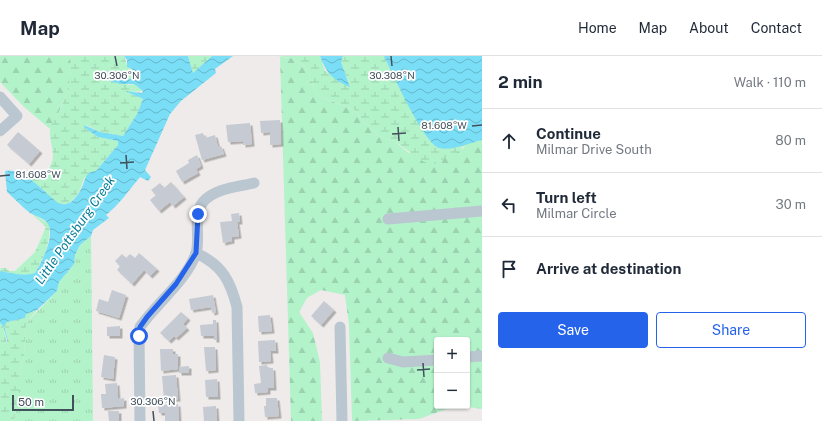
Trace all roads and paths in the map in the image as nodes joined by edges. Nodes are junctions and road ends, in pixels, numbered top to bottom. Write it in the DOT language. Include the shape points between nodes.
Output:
graph roads {
  1 [pos="0,97"];
  2 [pos="0,130"];
  3 [pos="254,183"];
  4 [pos="482,211"];
  5 [pos="388,220"];
  6 [pos="196,253"];
  7 [pos="340,327"];
  8 [pos="482,356"];
  9 [pos="470,357"];
  10 [pos="388,358"];
  11 [pos="434,360"];
  12 [pos="140,421"];
  13 [pos="239,421"];
  14 [pos="342,421"];
  1 -- 2 [label="street" via="17,116"];
  3 -- 6 [label="street" via="210,195 202,203 196,227"];
  4 -- 5 [label="street"];
  6 -- 12 [label="street" via="176,284 140,327"];
  6 -- 13 [label="street" via="218,266 233,292 237,307"];
  7 -- 14 [label="street"];
  8 -- 9 [label="street"];
  10 -- 11 [label="street" via="403,362"];
}
